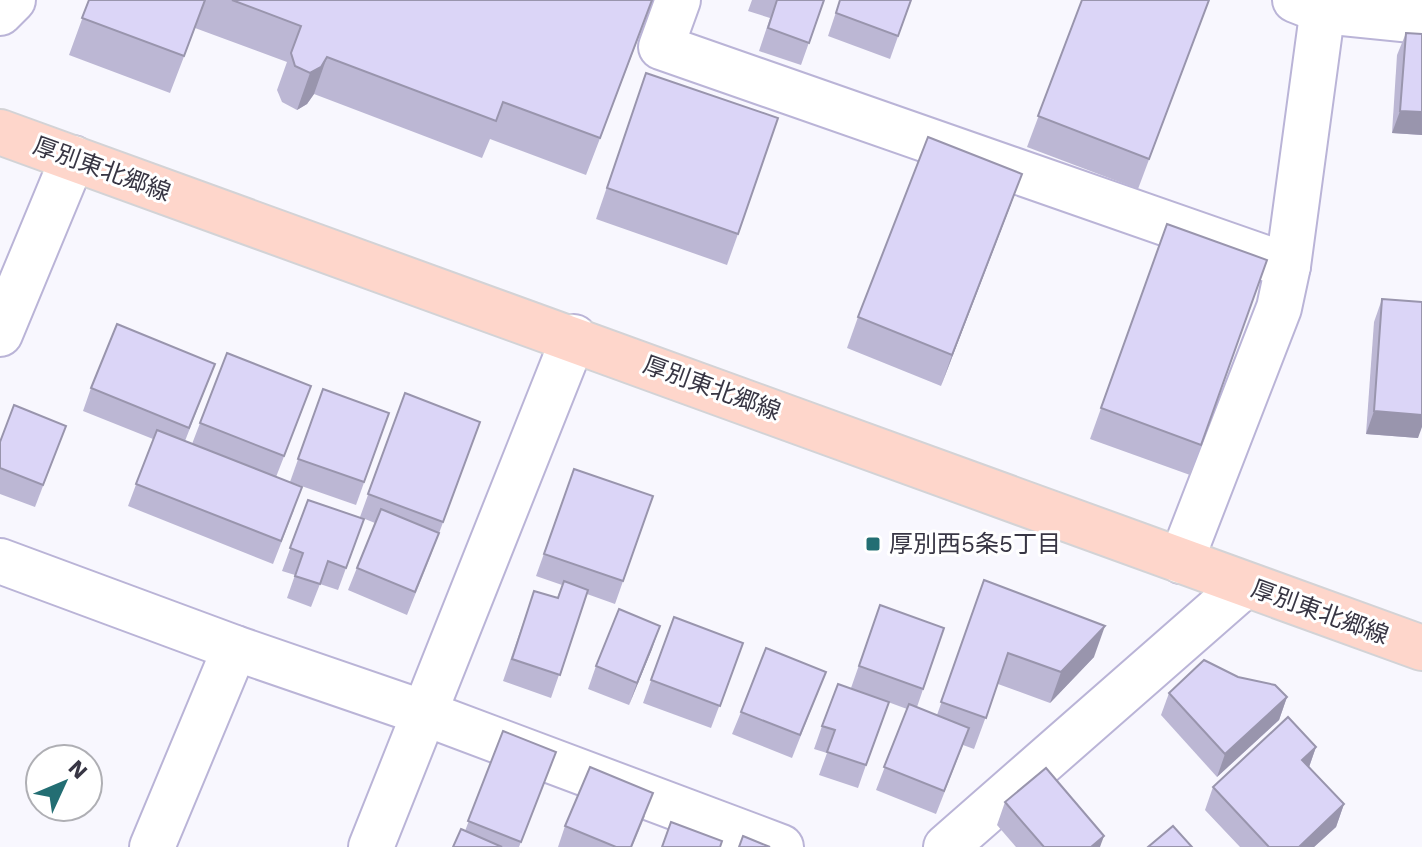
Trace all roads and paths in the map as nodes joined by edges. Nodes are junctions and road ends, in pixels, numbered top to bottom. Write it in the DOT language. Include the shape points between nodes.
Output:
graph roads {
  1 [pos="13,0"];
  2 [pos="678,0"];
  3 [pos="1314,4"];
  4 [pos="0,13"];
  5 [pos="1422,21"];
  6 [pos="0,132"];
  7 [pos="73,158"];
  8 [pos="1288,266"];
  9 [pos="0,334"];
  10 [pos="574,337"];
  11 [pos="0,561"];
  12 [pos="1181,561"];
  13 [pos="1245,585"];
  14 [pos="235,648"];
  15 [pos="1422,648"];
  16 [pos="424,713"];
  17 [pos="152,847"];
  18 [pos="371,847"];
  19 [pos="781,847"];
  20 [pos="946,847"];
  1 -- 4 [label="street"];
  2 -- 8 [label="street" via="661,47"];
  3 -- 5 [label="street"];
  3 -- 8 [label="street"];
  6 -- 7 [label="main road, 厚別東北郷線"];
  7 -- 9 [label="street"];
  7 -- 10 [label="main road, 厚別東北郷線"];
  8 -- 12 [label="street" via="1279,308"];
  10 -- 12 [label="main road, 厚別東北郷線"];
  10 -- 16 [label="street"];
  11 -- 14 [label="street"];
  12 -- 13 [label="main road, 厚別東北郷線"];
  13 -- 15 [label="main road, 厚別東北郷線"];
  13 -- 20 [label="street"];
  14 -- 16 [label="street"];
  14 -- 17 [label="street"];
  16 -- 18 [label="street"];
  16 -- 19 [label="street"];
}
